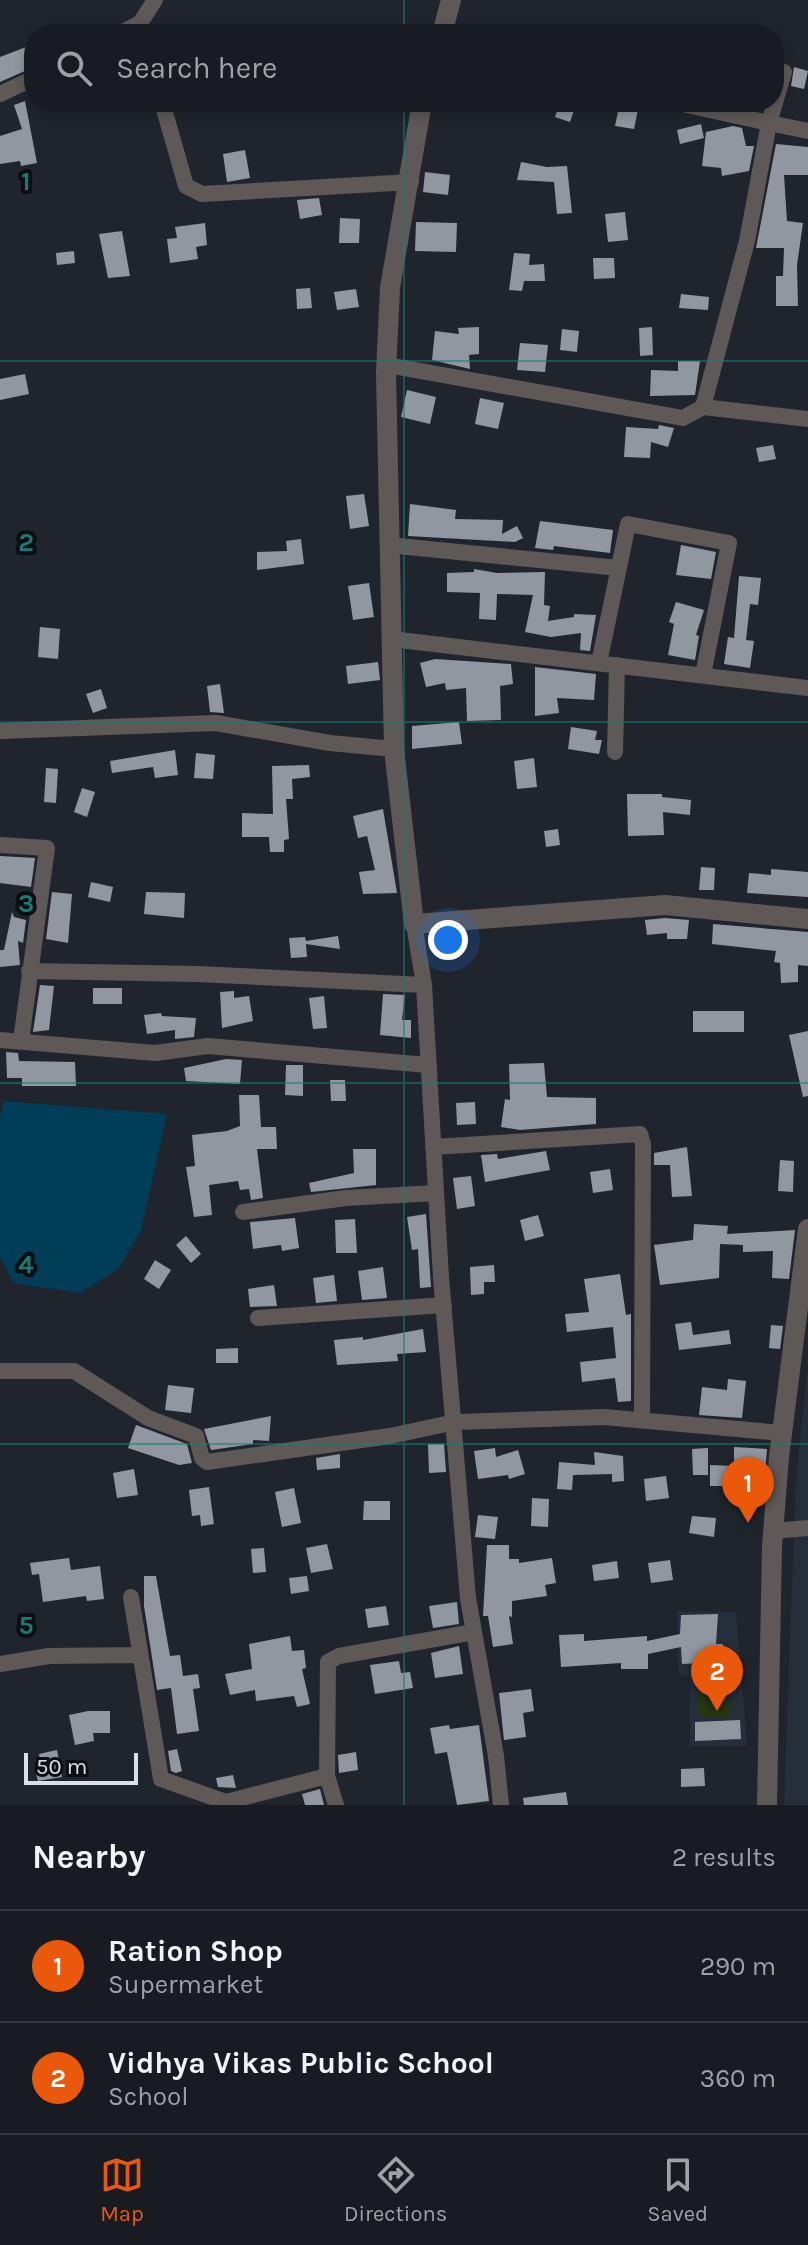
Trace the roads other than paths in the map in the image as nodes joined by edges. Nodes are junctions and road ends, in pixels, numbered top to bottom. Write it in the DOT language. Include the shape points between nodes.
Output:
graph roads {
  1 [pos="155,0"];
  2 [pos="451,0"];
  3 [pos="144,24"];
  4 [pos="445,24"];
  5 [pos="24,83"];
  6 [pos="0,94"];
  7 [pos="165,112"];
  8 [pos="421,112"];
  9 [pos="719,112"];
  10 [pos="772,112"];
  11 [pos="769,123"];
  12 [pos="808,131"];
  13 [pos="411,182"];
  14 [pos="387,365"];
  15 [pos="703,407"];
  16 [pos="808,419"];
  17 [pos="388,545"];
  18 [pos="619,568"];
  19 [pos="391,639"];
  20 [pos="599,663"];
  21 [pos="617,665"];
  22 [pos="703,675"];
  23 [pos="808,688"];
  24 [pos="0,731"];
  25 [pos="394,749"];
  26 [pos="615,752"];
  27 [pos="0,845"];
  28 [pos="808,919"];
  29 [pos="414,924"];
  30 [pos="29,971"];
  31 [pos="424,985"];
  32 [pos="0,1040"];
  33 [pos="21,1041"];
  34 [pos="428,1065"];
  35 [pos="433,1147"];
  36 [pos="436,1193"];
  37 [pos="243,1212"];
  38 [pos="808,1229"];
  39 [pos="444,1305"];
  40 [pos="258,1318"];
  41 [pos="0,1371"];
  42 [pos="642,1420"];
  43 [pos="455,1422"];
  44 [pos="782,1433"];
  45 [pos="808,1528"];
  46 [pos="773,1531"];
  47 [pos="131,1597"];
  48 [pos="474,1632"];
  49 [pos="138,1655"];
  50 [pos="0,1664"];
  51 [pos="327,1776"];
  52 [pos="226,1804"];
  53 [pos="336,1805"];
  54 [pos="501,1805"];
  55 [pos="767,1805"];
  1 -- 3 [label="street"];
  2 -- 4 [label="street"];
  5 -- 6 [label="street"];
  7 -- 13 [label="street" via="186,186 202,194"];
  8 -- 13 [label="street"];
  9 -- 11 [label="street"];
  10 -- 11 [label="street"];
  11 -- 12 [label="street"];
  11 -- 15 [label="street" via="747,241"];
  13 -- 14 [label="street" via="390,288"];
  14 -- 15 [label="street" via="683,418"];
  14 -- 17 [label="street"];
  15 -- 16 [label="street"];
  17 -- 18 [label="street"];
  17 -- 19 [label="street"];
  18 -- 20 [label="street"];
  18 -- 22 [label="street" via="628,524 729,543"];
  19 -- 20 [label="street"];
  19 -- 25 [label="street"];
  20 -- 21 [label="street"];
  21 -- 22 [label="street"];
  21 -- 26 [label="street"];
  22 -- 23 [label="street"];
  24 -- 25 [label="street" via="216,723"];
  25 -- 29 [label="street"];
  27 -- 30 [label="street" via="47,848"];
  28 -- 29 [label="street" via="665,905"];
  29 -- 31 [label="street"];
  30 -- 31 [label="street"];
  30 -- 33 [label="street"];
  31 -- 34 [label="street"];
  32 -- 33 [label="street"];
  33 -- 34 [label="street" via="155,1053 208,1046"];
  34 -- 35 [label="street"];
  35 -- 36 [label="street"];
  35 -- 42 [label="street" via="640,1134"];
  36 -- 37 [label="street"];
  36 -- 39 [label="street"];
  38 -- 44 [label="street"];
  39 -- 40 [label="street"];
  39 -- 43 [label="street"];
  41 -- 43 [label="street" via="74,1371 148,1418 196,1436 207,1462"];
  42 -- 43 [label="street"];
  42 -- 44 [label="street"];
  43 -- 48 [label="street"];
  44 -- 46 [label="street"];
  45 -- 46 [label="street"];
  46 -- 55 [label="street"];
  47 -- 49 [label="street"];
  48 -- 51 [label="street" via="328,1662"];
  48 -- 54 [label="street"];
  49 -- 50 [label="street" via="49,1656"];
  49 -- 52 [label="street" via="161,1779"];
  51 -- 52 [label="street"];
  51 -- 53 [label="street"];
}
